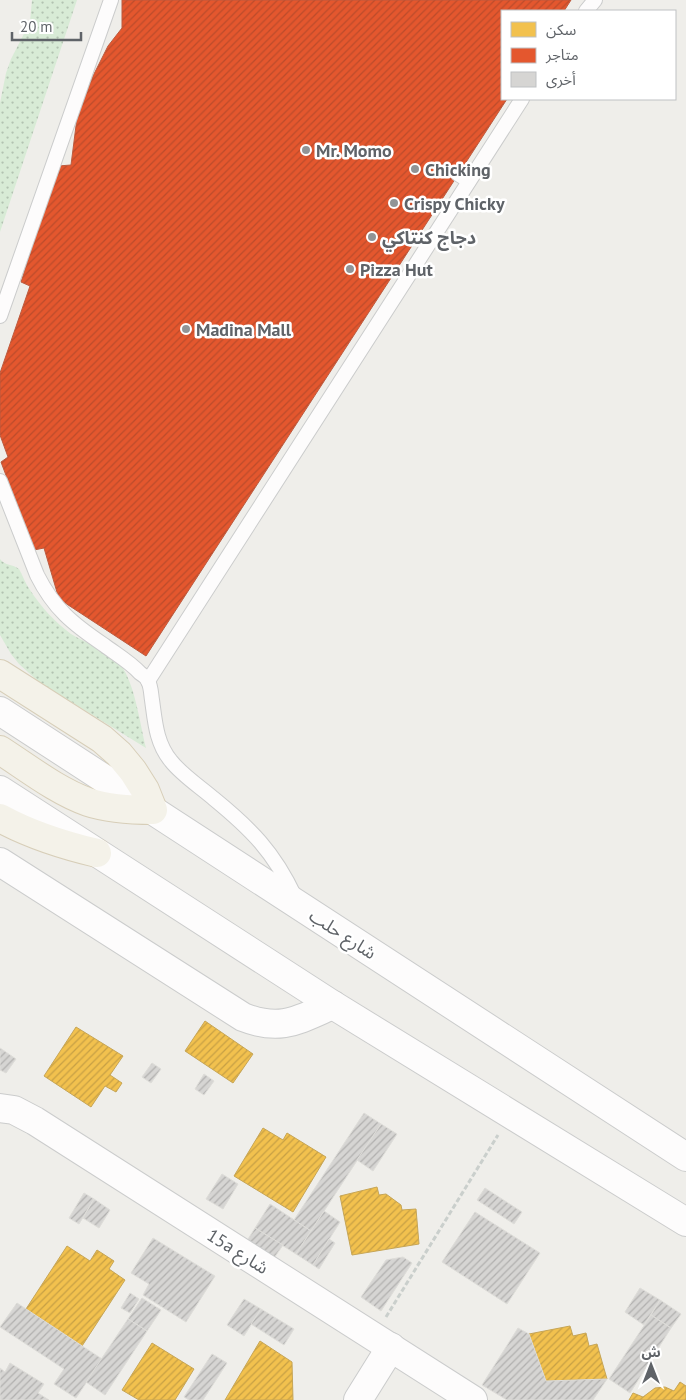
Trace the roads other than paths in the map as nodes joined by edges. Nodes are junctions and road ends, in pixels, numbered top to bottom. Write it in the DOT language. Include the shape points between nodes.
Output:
graph roads {
  1 [pos="112,0"];
  2 [pos="595,0"];
  3 [pos="587,10"];
  4 [pos="521,100"];
  5 [pos="0,316"];
  6 [pos="0,481"];
  7 [pos="0,674"];
  8 [pos="148,681"];
  9 [pos="0,711"];
  10 [pos="0,750"];
  11 [pos="0,790"];
  12 [pos="153,810"];
  13 [pos="0,818"];
  14 [pos="97,853"];
  15 [pos="0,862"];
  16 [pos="298,904"];
  17 [pos="333,1005"];
  18 [pos="0,1108"];
  19 [pos="686,1157"];
  20 [pos="686,1222"];
  21 [pos="382,1342"];
  22 [pos="358,1400"];
  23 [pos="473,1400"];
  1 -- 5 [label="lane"];
  2 -- 3 [label="lane"];
  4 -- 8 [label="lane" via="464,177"];
  6 -- 8 [label="lane" via="44,590 77,627 126,660"];
  7 -- 12 [label="main road" via="102,739 119,754 145,790"];
  8 -- 16 [label="lane" via="156,730 170,760 244,824 266,848"];
  9 -- 12 [label="street, شارع حلب"];
  10 -- 12 [label="main road" via="68,794 88,802 110,808"];
  11 -- 14 [label="street"];
  12 -- 16 [label="street, شارع حلب"];
  13 -- 14 [label="main road" via="49,840"];
  14 -- 17 [label="street"];
  15 -- 17 [label="street" via="243,1017 255,1022 281,1024 294,1022"];
  16 -- 19 [label="street, شارع حلب"];
  17 -- 20 [label="street"];
  18 -- 21 [label="street, 15a شارع" via="14,1110 35,1121"];
  21 -- 22 [label="street"];
  21 -- 23 [label="street, 15a شارع"];
}
